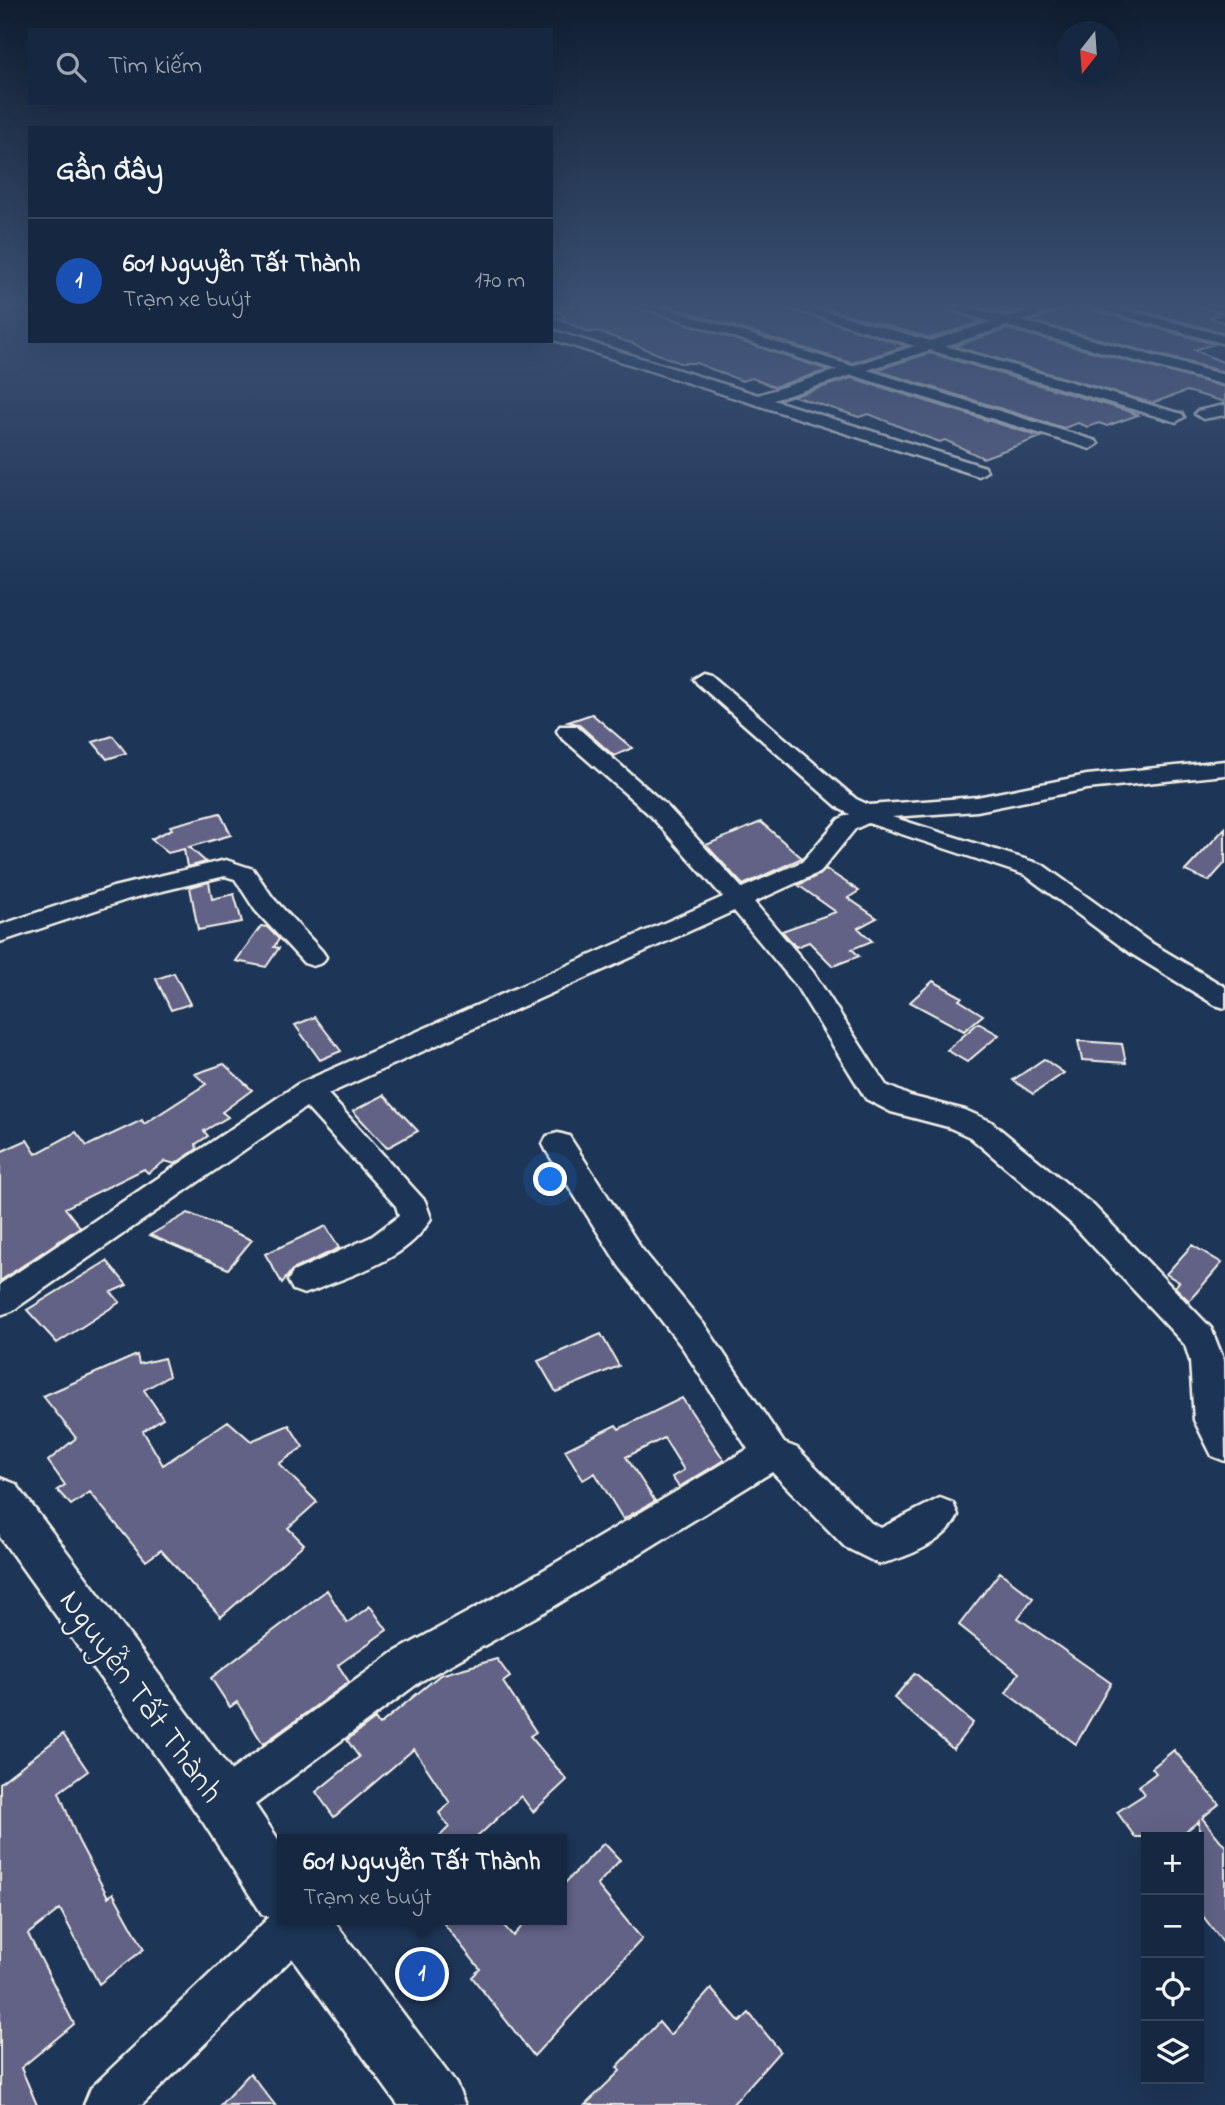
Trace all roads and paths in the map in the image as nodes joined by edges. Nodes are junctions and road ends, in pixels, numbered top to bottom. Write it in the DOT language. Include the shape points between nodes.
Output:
graph roads {
  1 [pos="762,401"];
  2 [pos="952,401"];
  3 [pos="1120,401"];
  4 [pos="1225,410"];
  5 [pos="1203,414"];
  6 [pos="1176,417"];
  7 [pos="1090,444"];
  8 [pos="979,471"];
  9 [pos="705,679"];
  10 [pos="568,731"];
  11 [pos="1225,768"];
  12 [pos="866,815"];
  13 [pos="738,901"];
  14 [pos="0,934"];
  15 [pos="313,957"];
  16 [pos="1225,999"];
  17 [pos="308,1091"];
  18 [pos="558,1144"];
  19 [pos="304,1281"];
  20 [pos="0,1301"];
  21 [pos="1225,1445"];
  22 [pos="772,1455"];
  23 [pos="0,1499"];
  24 [pos="940,1515"];
  25 [pos="222,1803"];
  26 [pos="277,1886"];
  27 [pos="294,1925"];
  28 [pos="303,1925"];
  29 [pos="108,2105"];
  30 [pos="435,2105"];
  1 -- 8 [label="street"];
  2 -- 7 [label="street"];
  3 -- 6 [label="street"];
  4 -- 5 [label="street"];
  9 -- 12 [label="street" via="828,789"];
  10 -- 13 [label="street" via="659,811"];
  11 -- 12 [label="street" via="1087,782 977,804"];
  12 -- 13 [label="street" via="847,824 811,867"];
  12 -- 16 [label="street" via="1034,870 1131,942"];
  13 -- 17 [label="street"];
  13 -- 21 [label="street" via="804,978 876,1092 895,1102 963,1119 980,1129 1083,1215 1188,1327 1204,1350 1212,1420"];
  14 -- 15 [label="street" via="122,893 226,868 244,874 264,904"];
  17 -- 19 [label="street" via="410,1201 415,1218 412,1226 383,1244"];
  17 -- 20 [label="street"];
  18 -- 22 [label="street" via="631,1257 701,1347"];
  22 -- 24 [label="street" via="785,1459 858,1535 879,1546 897,1542"];
  22 -- 25 [label="street" via="407,1667"];
  23 -- 25 [label="main road, Nguyễn Tất Thành"];
  25 -- 26 [label="main road, Nguyễn Tất Thành"];
  27 -- 29 [label="street"];
  28 -- 30 [label="main road"];
}
